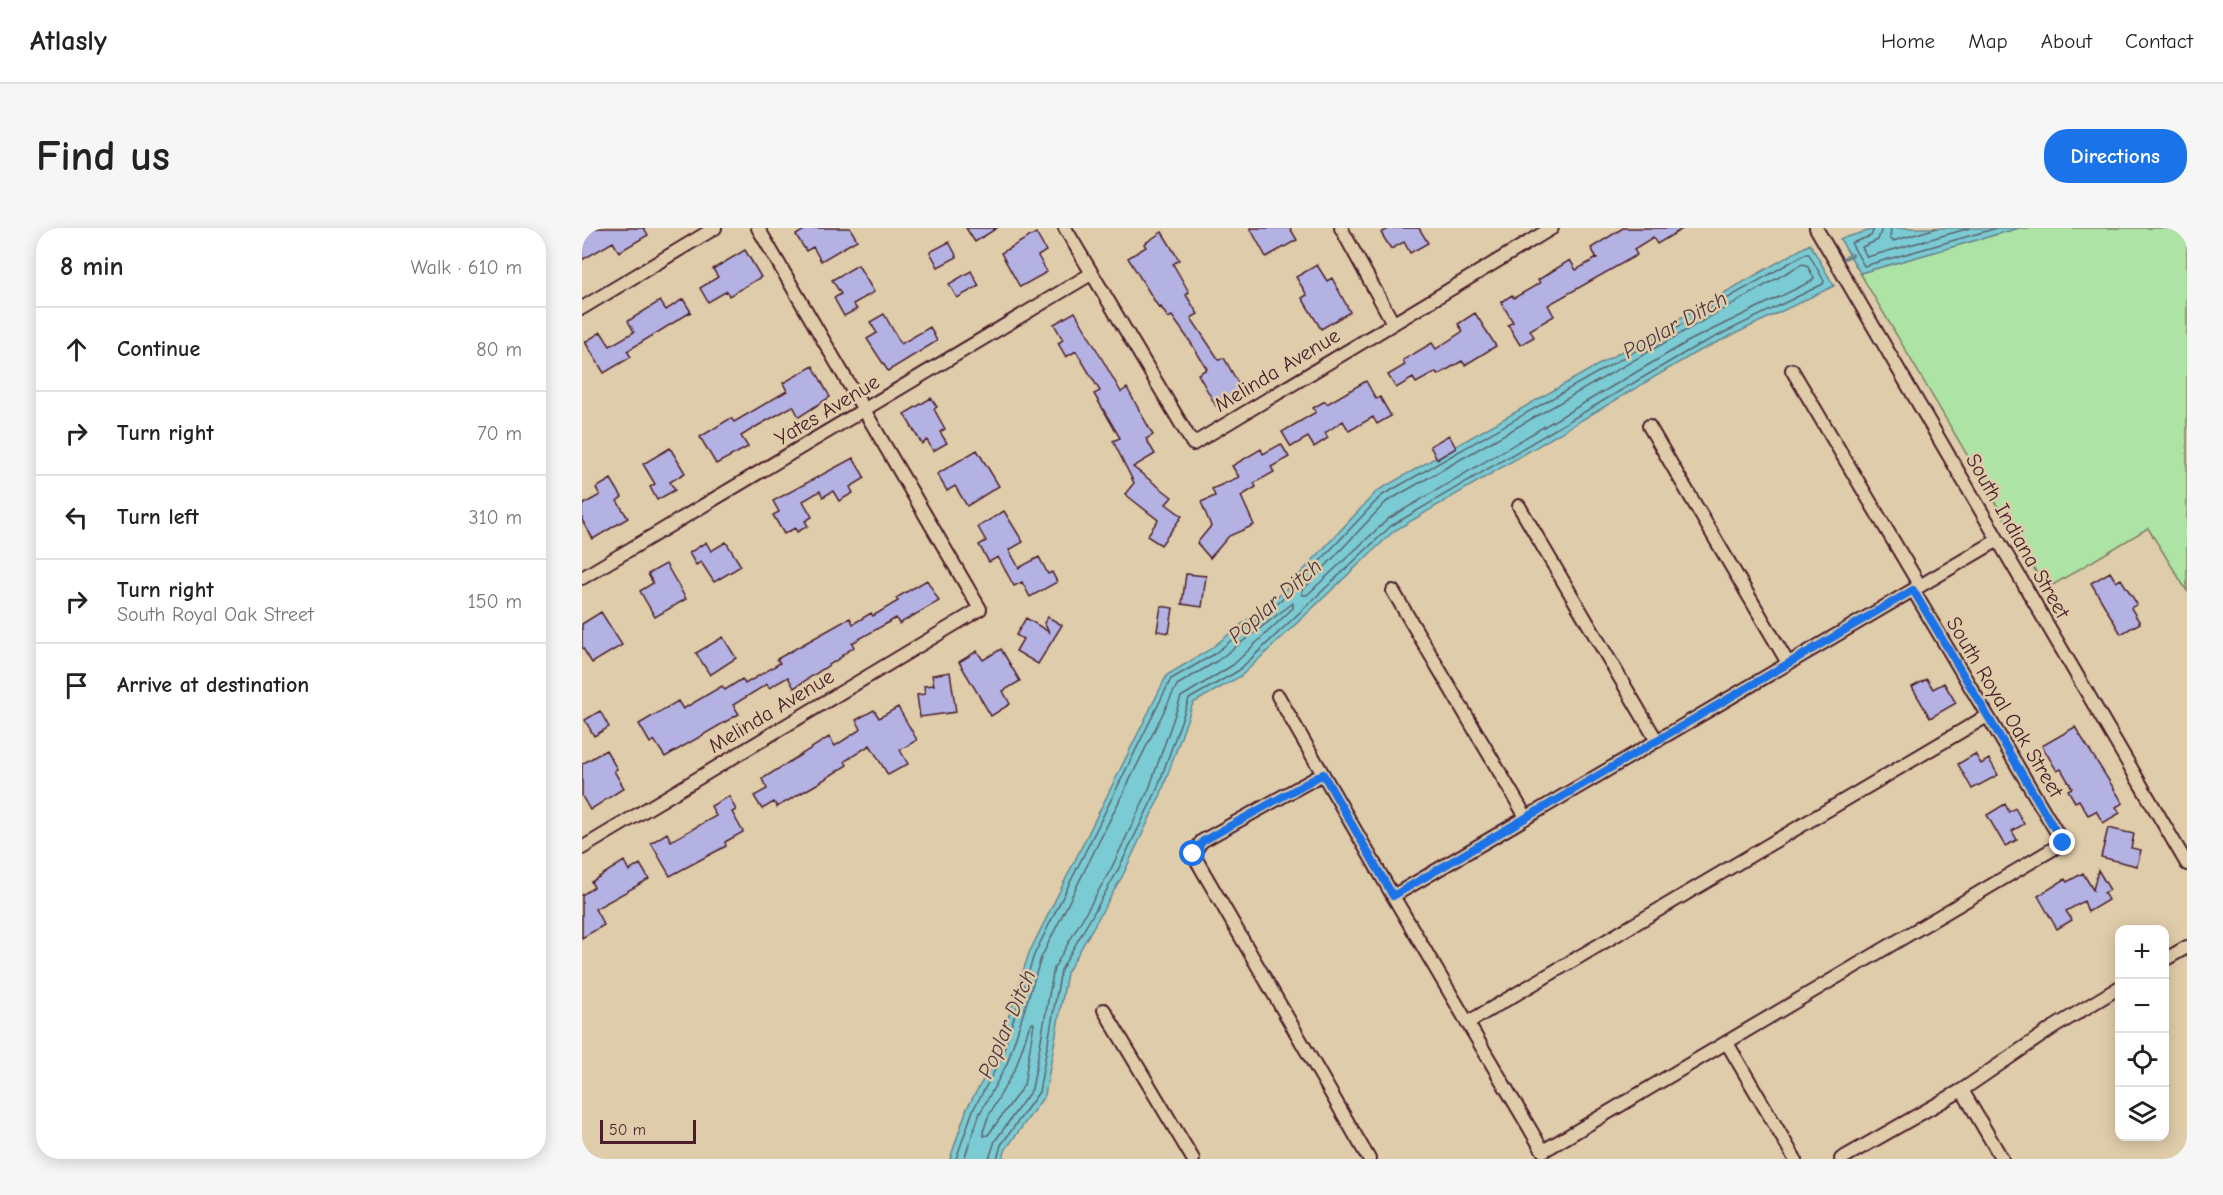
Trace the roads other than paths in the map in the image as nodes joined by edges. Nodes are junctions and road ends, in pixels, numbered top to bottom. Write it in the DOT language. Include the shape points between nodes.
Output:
graph roads {
  1 [pos="715,228"];
  2 [pos="758,228"];
  3 [pos="1065,228"];
  4 [pos="1341,228"];
  5 [pos="1552,228"];
  6 [pos="1816,228"];
  7 [pos="1091,274"];
  8 [pos="582,308"];
  9 [pos="1393,323"];
  10 [pos="1792,370"];
  11 [pos="866,410"];
  12 [pos="1649,426"];
  13 [pos="1519,506"];
  14 [pos="1998,540"];
  15 [pos="582,578"];
  16 [pos="1917,588"];
  17 [pos="1393,591"];
  18 [pos="1788,663"];
  19 [pos="1278,696"];
  20 [pos="1987,716"];
  21 [pos="1657,741"];
  22 [pos="1323,774"];
  23 [pos="1526,818"];
  24 [pos="582,848"];
  25 [pos="2187,864"];
  26 [pos="1393,896"];
  27 [pos="2187,947"];
  28 [pos="2169,957"];
  29 [pos="2115,990"];
  30 [pos="1104,1010"];
  31 [pos="1467,1023"];
  32 [pos="1727,1043"];
  33 [pos="1962,1090"];
  34 [pos="1193,1159"];
  35 [pos="1369,1159"];
  36 [pos="1796,1159"];
  37 [pos="1841,1159"];
  38 [pos="2002,1159"];
  1 -- 8 [label="street"];
  2 -- 11 [label="street"];
  3 -- 7 [label="street"];
  4 -- 9 [label="street"];
  5 -- 9 [label="street, Melinda Avenue"];
  6 -- 14 [label="street, South Indiana Street"];
  7 -- 9 [label="street, Melinda Avenue" via="1193,444"];
  7 -- 11 [label="street, Yates Avenue"];
  10 -- 16 [label="street, South Royal Oak Street"];
  11 -- 15 [label="street, Yates Avenue"];
  11 -- 24 [label="street, Melinda Avenue" via="980,609"];
  12 -- 18 [label="street"];
  13 -- 21 [label="street"];
  14 -- 16 [label="street"];
  14 -- 25 [label="street, South Indiana Street"];
  16 -- 18 [label="street"];
  16 -- 20 [label="street, South Royal Oak Street"];
  17 -- 23 [label="street"];
  18 -- 21 [label="street"];
  19 -- 22 [label="street"];
  20 -- 31 [label="street"];
  20 -- 32 [label="street, South Royal Oak Street" via="2063,843"];
  21 -- 23 [label="street"];
  22 -- 26 [label="street"];
  22 -- 35 [label="street" via="1203,841 1193,854"];
  23 -- 26 [label="street"];
  26 -- 31 [label="street"];
  27 -- 28 [label="street"];
  29 -- 33 [label="street"];
  30 -- 34 [label="street"];
  31 -- 32 [label="street" via="1543,1151"];
  32 -- 36 [label="street"];
  33 -- 37 [label="street"];
  33 -- 38 [label="street"];
}
